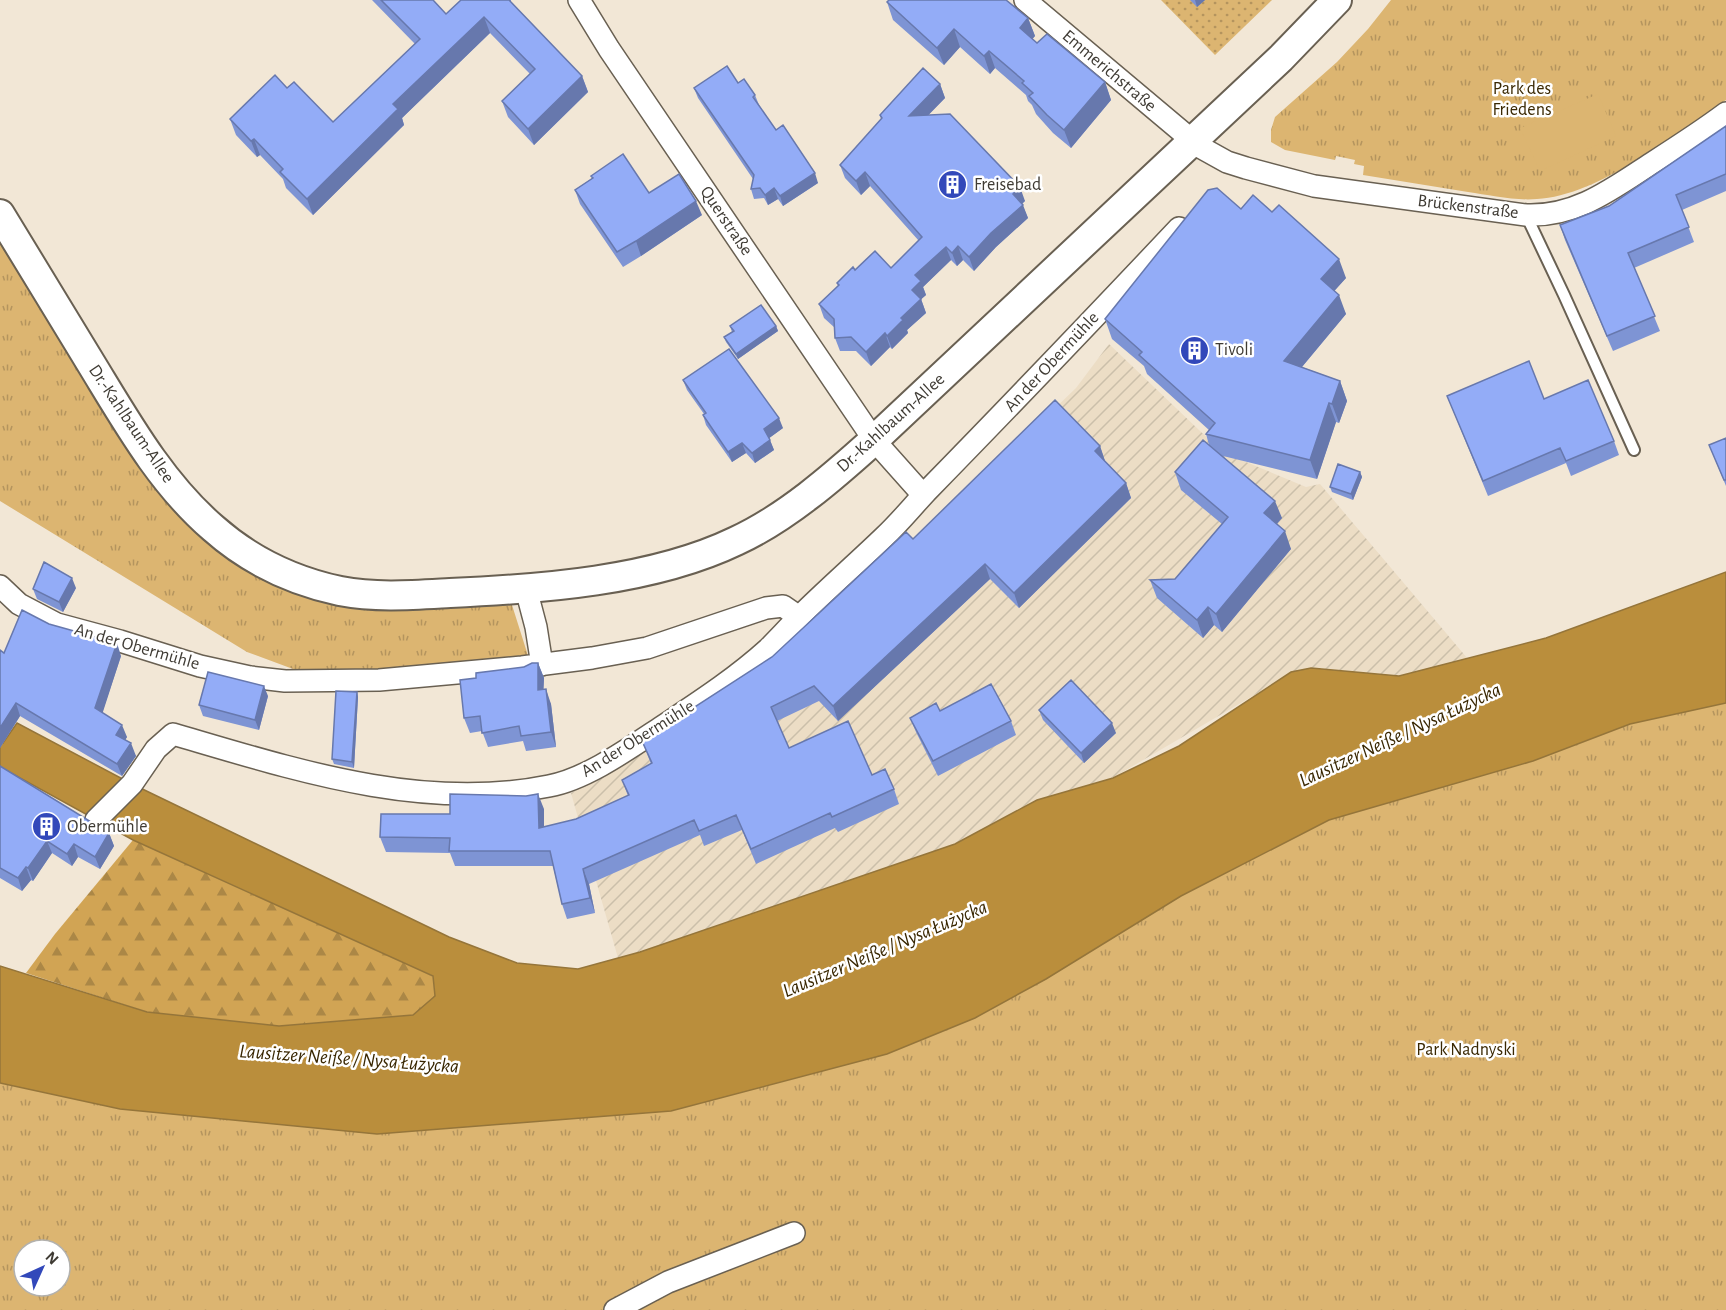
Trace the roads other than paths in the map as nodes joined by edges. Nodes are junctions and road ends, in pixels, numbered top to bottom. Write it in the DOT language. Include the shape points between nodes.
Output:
graph roads {
  1 [pos="579,0"];
  2 [pos="1025,0"];
  3 [pos="1337,0"];
  4 [pos="1726,113"];
  5 [pos="1192,141"];
  6 [pos="0,214"];
  7 [pos="1526,215"];
  8 [pos="1179,228"];
  9 [pos="874,440"];
  10 [pos="1634,450"];
  11 [pos="923,495"];
  12 [pos="0,586"];
  13 [pos="526,589"];
  14 [pos="799,617"];
  15 [pos="542,664"];
  16 [pos="96,820"];
  17 [pos="794,1233"];
  18 [pos="615,1310"];
  1 -- 9 [label="street, Querstraße"];
  2 -- 5 [label="street, Emmerichstraße"];
  3 -- 5 [label="main road, Dr.-Kahlbaum-Allee"];
  4 -- 7 [label="street, Brückenstraße" via="1602,195 1555,214"];
  5 -- 7 [label="street, Brückenstraße" via="1236,165 1314,186"];
  5 -- 9 [label="main road, Dr.-Kahlbaum-Allee"];
  6 -- 13 [label="main road, Dr.-Kahlbaum-Allee" via="152,460 189,506 236,546 283,573 351,592 408,595"];
  7 -- 10 [label="lane"];
  8 -- 11 [label="street, An der Obermühle"];
  9 -- 11 [label="street"];
  9 -- 13 [label="main road, Dr.-Kahlbaum-Allee" via="780,514 718,549 654,569"];
  11 -- 14 [label="street, An der Obermühle"];
  12 -- 15 [label="street, An der Obermühle" via="19,604 57,624 250,677 285,681 379,680"];
  13 -- 15 [label="street"];
  14 -- 15 [label="street, An der Obermühle" via="783,606 766,608 647,648"];
  14 -- 16 [label="street, An der Obermühle" via="759,656 649,735 579,776 551,786 465,794 387,789 293,769 173,734"];
  17 -- 18 [label="street" via="668,1282"];
}
